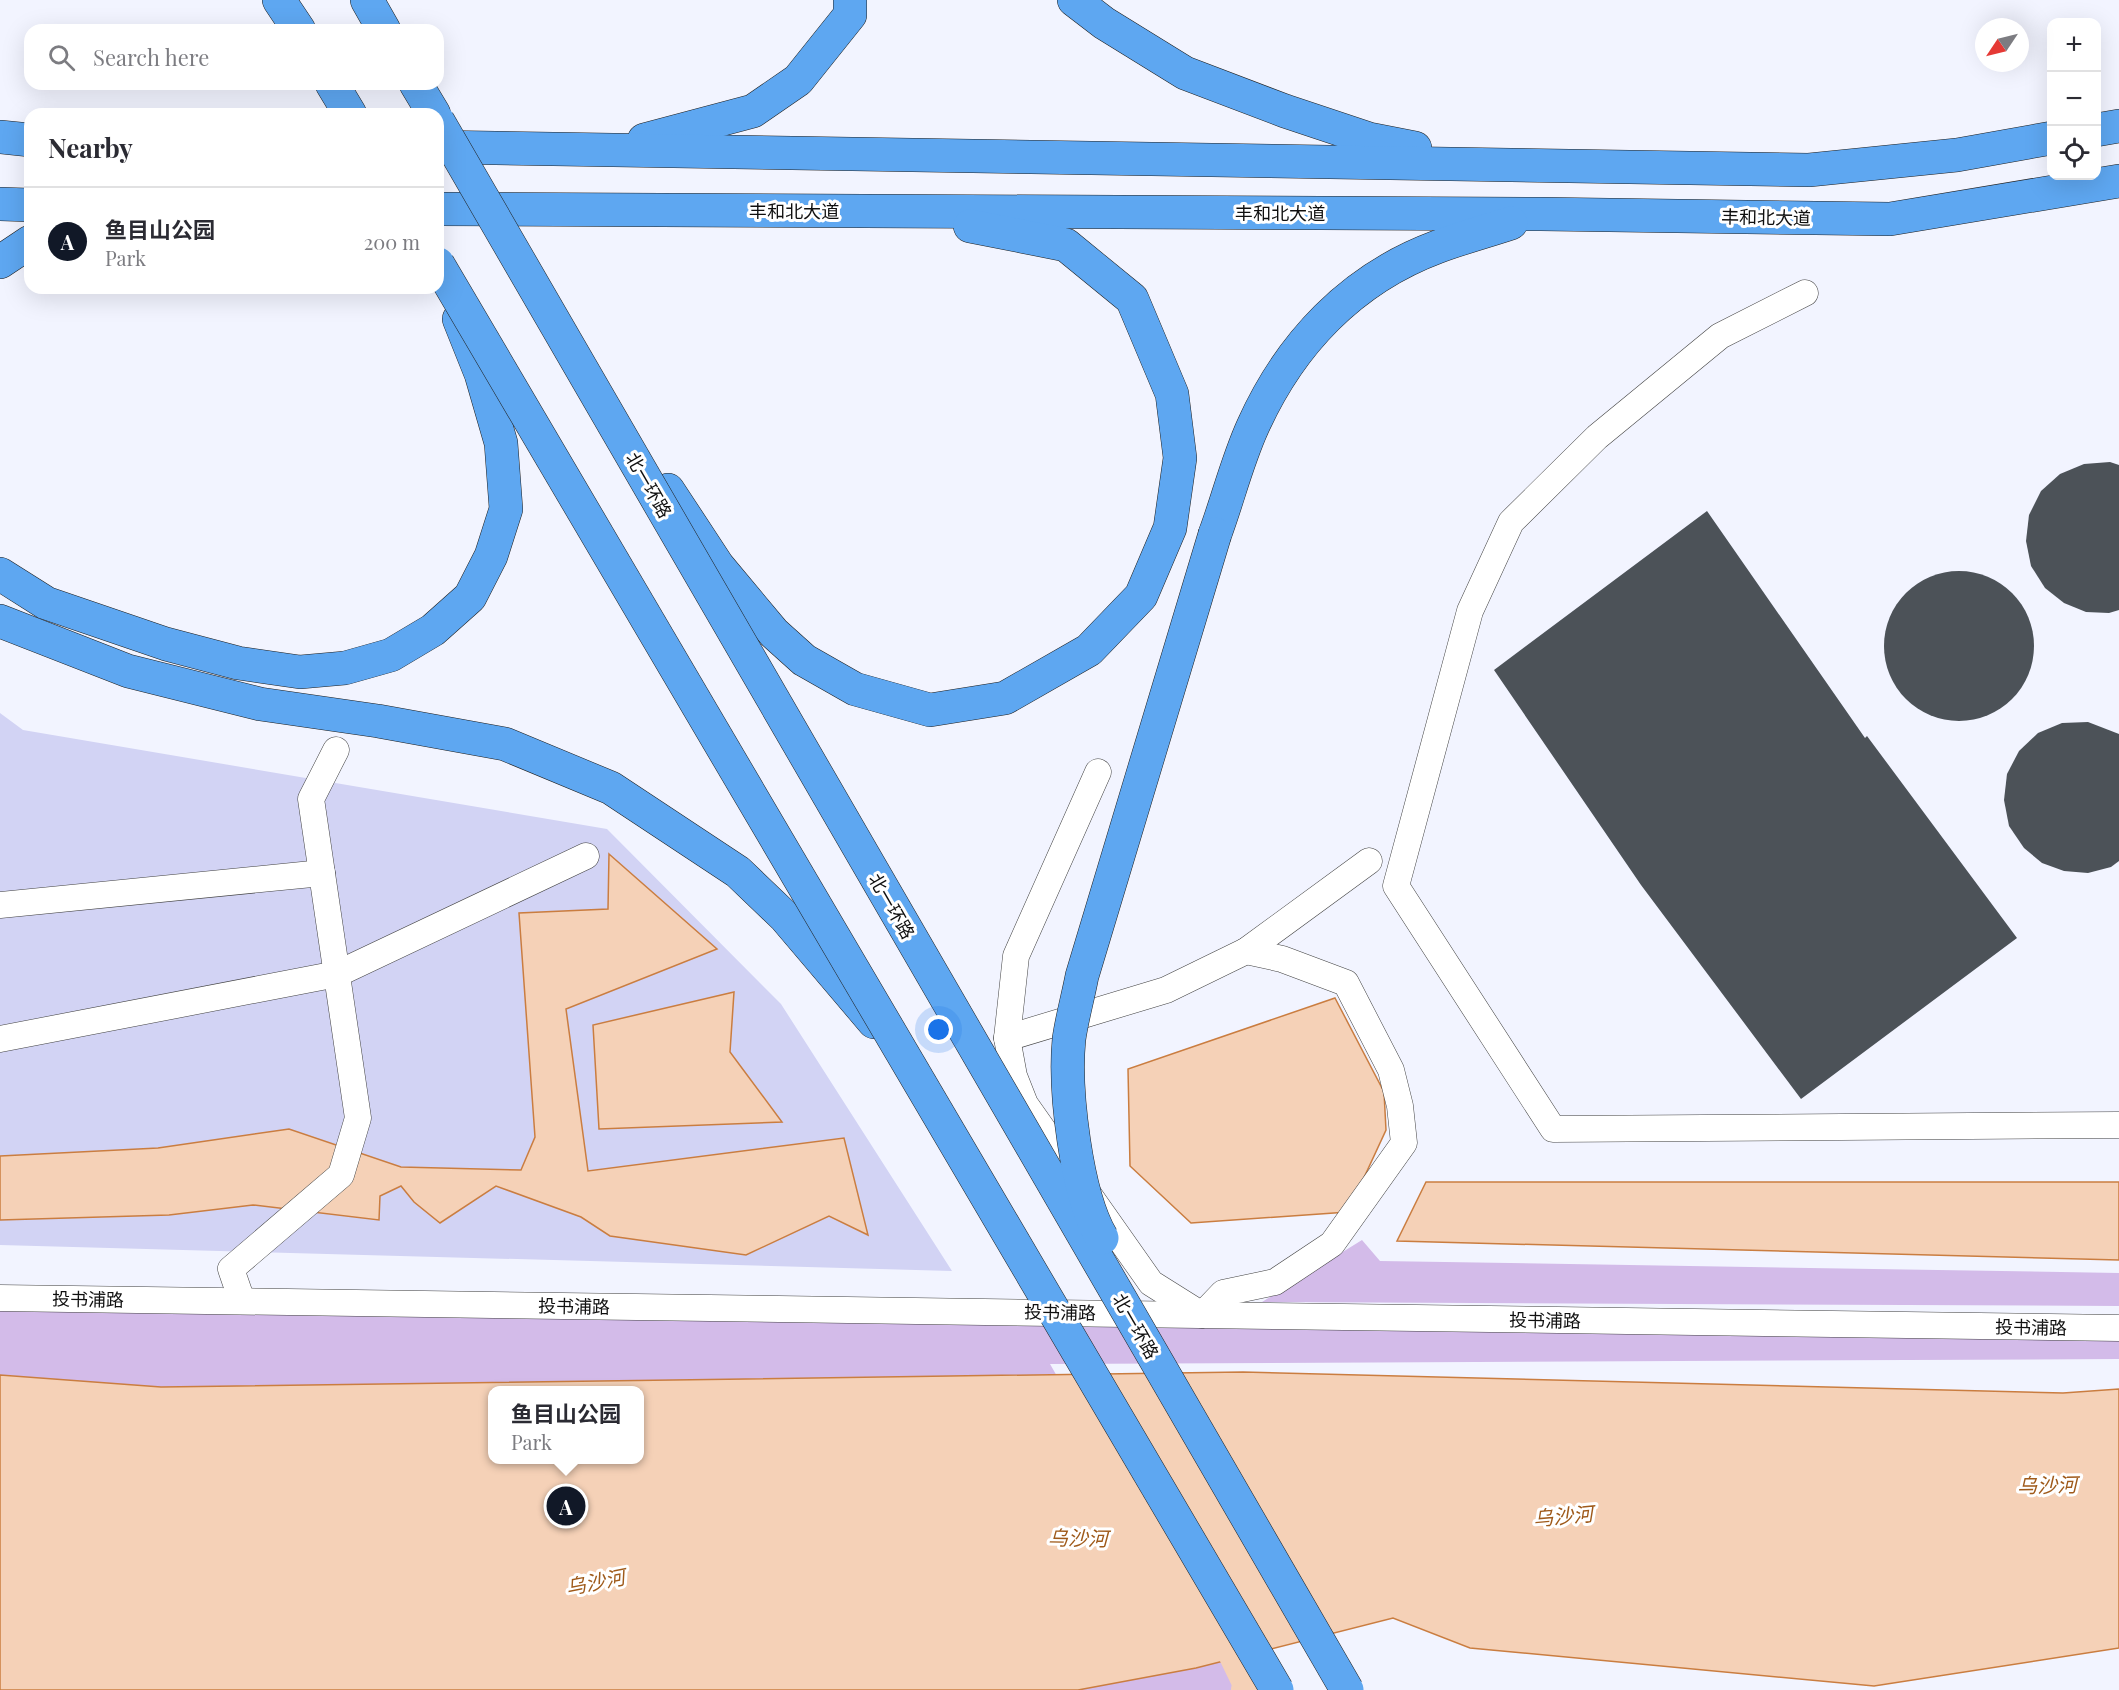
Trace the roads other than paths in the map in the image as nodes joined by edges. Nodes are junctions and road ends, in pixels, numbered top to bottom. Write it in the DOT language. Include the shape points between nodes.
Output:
graph roads {
  1 [pos="281,0"];
  2 [pos="367,0"];
  3 [pos="385,0"];
  4 [pos="850,0"];
  5 [pos="1074,0"];
  6 [pos="296,24"];
  7 [pos="381,24"];
  8 [pos="394,24"];
  9 [pos="336,90"];
  10 [pos="420,90"];
  11 [pos="346,108"];
  12 [pos="430,108"];
  13 [pos="2119,126"];
  14 [pos="2101,129"];
  15 [pos="444,131"];
  16 [pos="0,138"];
  17 [pos="2047,139"];
  18 [pos="24,140"];
  19 [pos="444,147"];
  20 [pos="606,150"];
  21 [pos="1499,164"];
  22 [pos="2119,181"];
  23 [pos="0,204"];
  24 [pos="24,205"];
  25 [pos="444,209"];
  26 [pos="900,211"];
  27 [pos="1541,214"];
  28 [pos="24,246"];
  29 [pos="0,262"];
  30 [pos="444,276"];
  31 [pos="444,281"];
  32 [pos="533,283"];
  33 [pos="1805,293"];
  34 [pos="0,574"];
  35 [pos="0,621"];
  36 [pos="336,750"];
  37 [pos="1098,772"];
  38 [pos="586,856"];
  39 [pos="1369,861"];
  40 [pos="322,873"];
  41 [pos="0,905"];
  42 [pos="1246,951"];
  43 [pos="337,974"];
  44 [pos="1007,1038"];
  45 [pos="0,1039"];
  46 [pos="901,1054"];
  47 [pos="2119,1125"];
  48 [pos="0,1298"];
  49 [pos="242,1301"];
  50 [pos="1202,1315"];
  51 [pos="2119,1328"];
  52 [pos="1279,1574"];
  53 [pos="1277,1690"];
  54 [pos="1347,1690"];
  1 -- 6 [label="highway"];
  2 -- 7 [label="highway"];
  3 -- 8 [label="highway"];
  4 -- 20 [label="highway" via="850,15 798,80 753,111"];
  5 -- 21 [label="highway" via="1185,74 1370,139"];
  9 -- 11 [label="highway"];
  10 -- 12 [label="highway"];
  13 -- 14 [label="highway"];
  15 -- 32 [label="highway, 北一环路, bridge"];
  16 -- 18 [label="highway"];
  17 -- 21 [label="highway" via="1957,155 1809,170"];
  19 -- 20 [label="highway"];
  20 -- 21 [label="highway"];
  22 -- 27 [label="highway, 丰和北大道" via="1890,219"];
  23 -- 24 [label="highway"];
  25 -- 26 [label="highway, 丰和北大道"];
  26 -- 27 [label="highway, 丰和北大道"];
  26 -- 32 [label="highway, bridge" via="1066,245 1132,299 1172,394 1180,458 1170,528 1141,596 1089,650 1005,699 930,710 855,689 804,660 774,633 718,566"];
  27 -- 52 [label="highway, bridge" via="1436,247 1389,269 1343,301 1307,336 1278,375 1252,428 1215,534 1082,976 1069,1039 1069,1091 1081,1179 1099,1233 1237,1467"];
  28 -- 29 [label="highway"];
  30 -- 46 [label="highway, bridge"];
  31 -- 34 [label="highway, bridge" via="481,374 501,443 506,509 491,556 470,597 433,630 391,655 345,668 300,672 238,663 105,625 46,603"];
  32 -- 52 [label="highway, 北一环路, bridge"];
  33 -- 47 [label="street" via="1720,336 1597,437 1511,522 1470,611 1396,886 1553,1129"];
  35 -- 46 [label="highway, bridge" via="128,671 260,704 505,744 611,788 738,872 785,917"];
  36 -- 40 [label="street" via="311,799"];
  37 -- 44 [label="street" via="1016,957"];
  38 -- 43 [label="street"];
  39 -- 42 [label="street"];
  40 -- 41 [label="street"];
  40 -- 43 [label="street"];
  42 -- 44 [label="street" via="1166,990"];
  42 -- 50 [label="street" via="1282,959 1346,983 1391,1070 1404,1143 1332,1244 1275,1282 1223,1293"];
  43 -- 45 [label="street"];
  43 -- 49 [label="street" via="358,1118 341,1175 231,1269"];
  44 -- 50 [label="street" via="1014,1076 1025,1104 1151,1283"];
  46 -- 53 [label="highway, bridge"];
  48 -- 49 [label="street, 投书浦路"];
  49 -- 50 [label="street, 投书浦路"];
  50 -- 51 [label="street, 投书浦路"];
  52 -- 54 [label="highway, 北一环路, bridge"];
}
